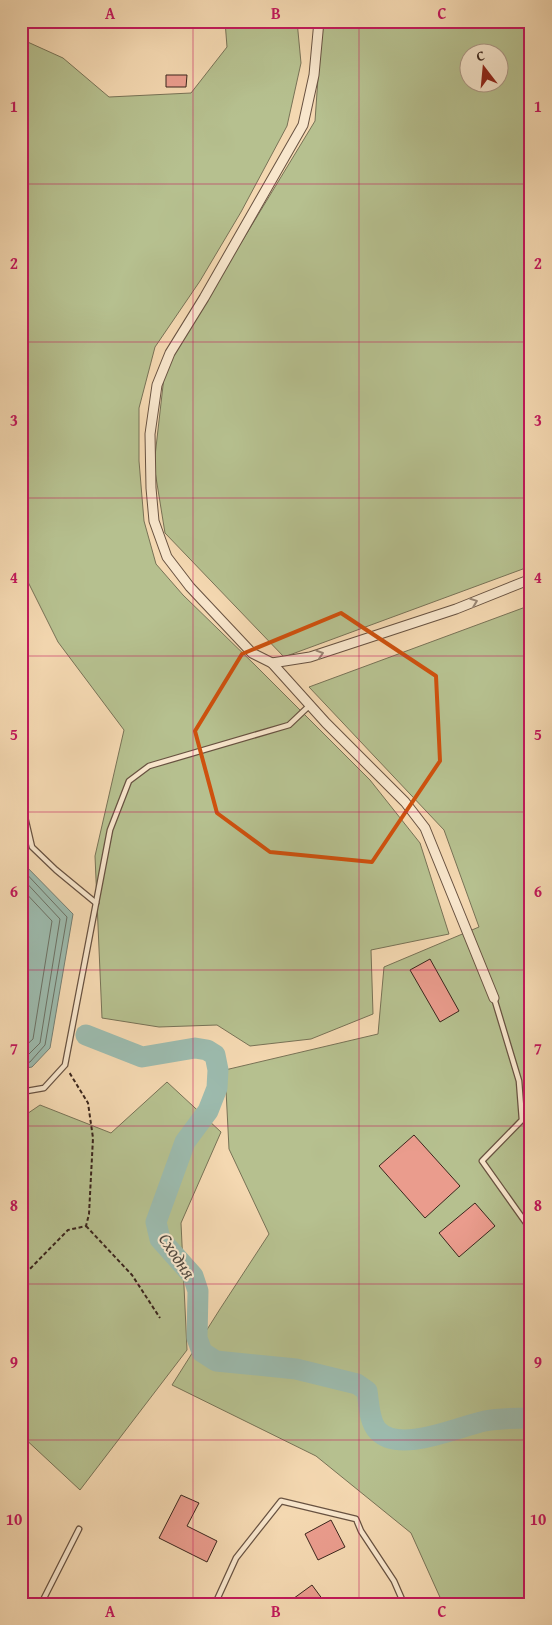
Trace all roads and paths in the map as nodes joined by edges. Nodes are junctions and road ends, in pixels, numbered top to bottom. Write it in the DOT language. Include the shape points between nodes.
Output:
graph roads {
  1 [pos="318,21"];
  2 [pos="531,579"];
  3 [pos="272,663"];
  4 [pos="310,705"];
  5 [pos="21,800"];
  6 [pos="96,903"];
  7 [pos="494,998"];
  8 [pos="65,1065"];
  9 [pos="21,1092"];
  10 [pos="86,1226"];
  11 [pos="531,1230"];
  12 [pos="21,1278"];
  13 [pos="160,1318"];
  14 [pos="79,1530"];
  15 [pos="41,1604"];
  16 [pos="215,1604"];
  17 [pos="404,1604"];
  1 -- 3 [label="street" via="314,75 304,126 170,354 157,385 150,434 154,520 167,557 190,587 252,653"];
  3 -- 2 [label="street, one-way" via="310,657 456,609"];
  3 -- 4 [label="street"];
  4 -- 6 [label="lane" via="289,725 148,766 129,782 110,830"];
  4 -- 7 [label="street" via="405,802 425,828"];
  5 -- 6 [label="lane" via="32,847"];
  6 -- 8 [label="lane"];
  7 -- 11 [label="lane" via="519,1081 522,1120 482,1162"];
  8 -- 9 [label="lane" via="44,1088"];
  8 -- 10 [label="path" via="88,1103 93,1138"];
  10 -- 12 [label="path" via="68,1230"];
  10 -- 13 [label="path" via="132,1275"];
  14 -- 15 [label="lane"];
  16 -- 17 [label="lane" via="236,1558 281,1501 356,1519 394,1581"];
}
